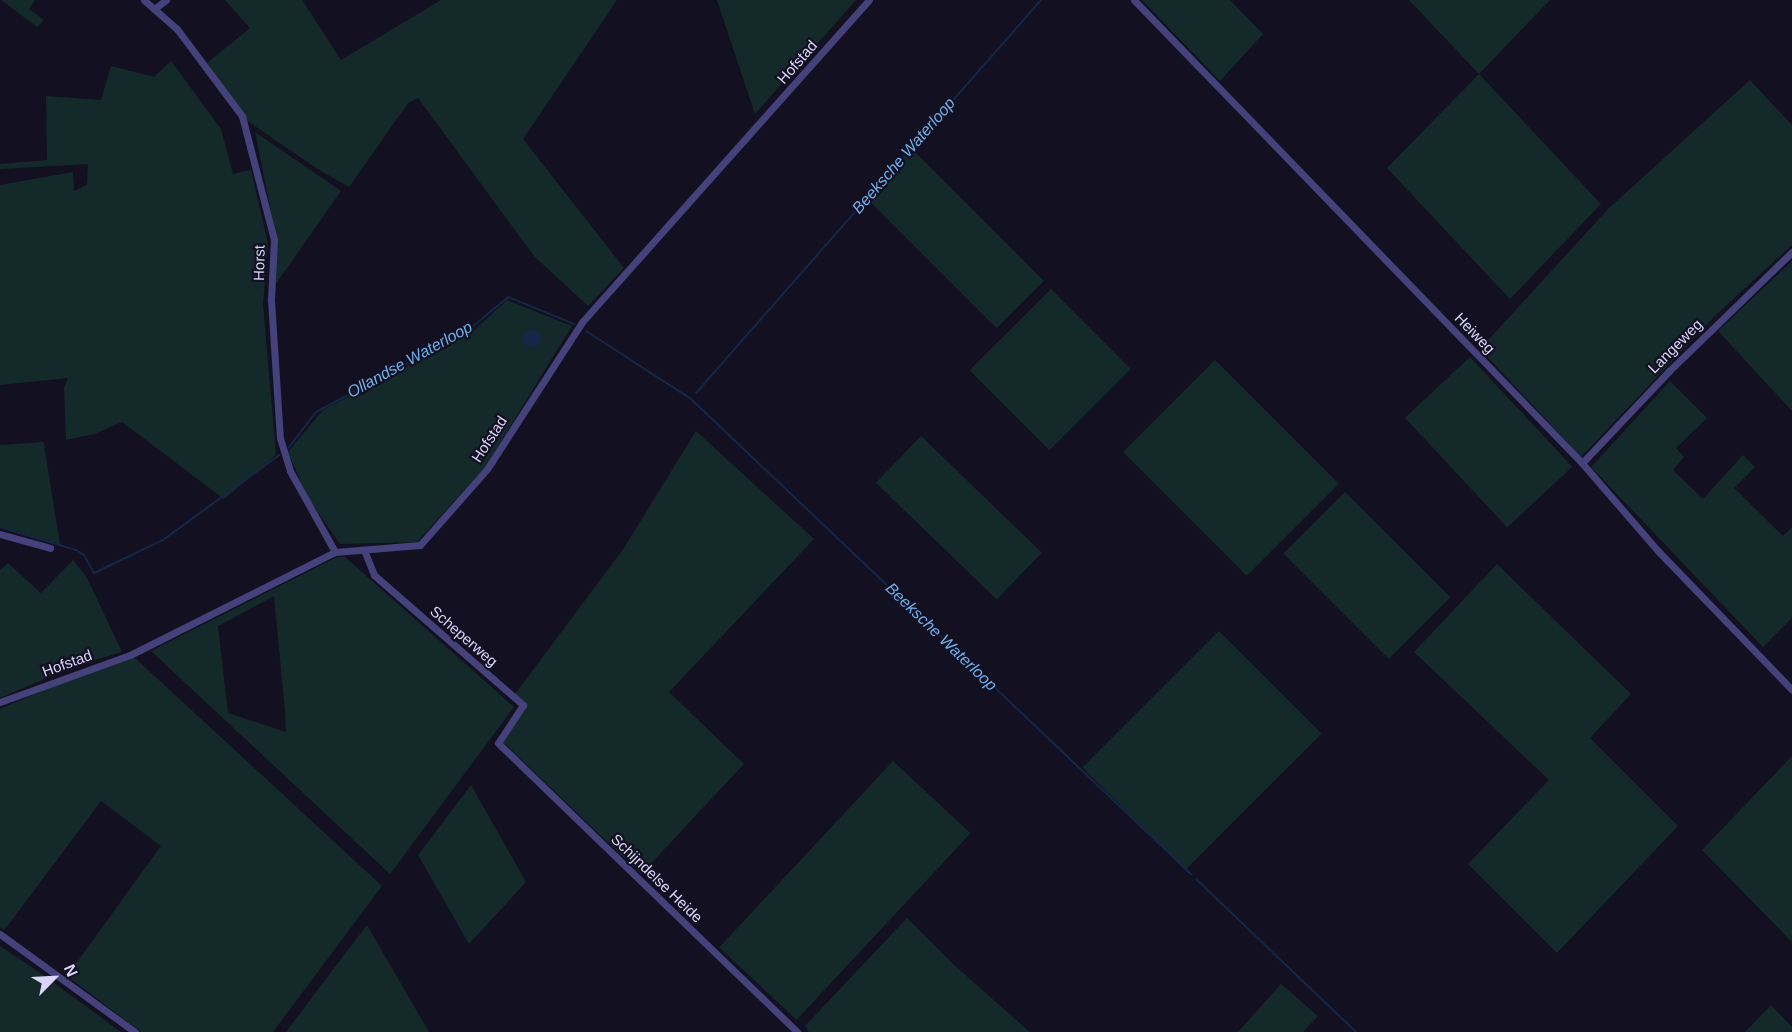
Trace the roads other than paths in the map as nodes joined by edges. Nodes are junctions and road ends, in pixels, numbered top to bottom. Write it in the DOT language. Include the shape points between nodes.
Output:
graph roads {
  1 [pos="144,0"];
  2 [pos="166,0"];
  3 [pos="869,0"];
  4 [pos="1134,0"];
  5 [pos="154,9"];
  6 [pos="1792,252"];
  7 [pos="1582,463"];
  8 [pos="0,534"];
  9 [pos="50,548"];
  10 [pos="364,550"];
  11 [pos="335,552"];
  12 [pos="1792,690"];
  13 [pos="0,702"];
  14 [pos="498,743"];
  15 [pos="0,934"];
  16 [pos="135,1032"];
  17 [pos="797,1032"];
  1 -- 5 [label="street, Horst"];
  2 -- 5 [label="street"];
  3 -- 10 [label="street, Hofstad" via="582,322 487,469 420,545"];
  4 -- 7 [label="street, Heiweg"];
  5 -- 11 [label="street, Horst" via="177,29 242,116 274,240 272,300 280,438 290,471"];
  6 -- 7 [label="street, Langeweg" via="1669,371"];
  7 -- 12 [label="street, Heiweg" via="1658,551"];
  8 -- 9 [label="street"];
  10 -- 11 [label="street, Hofstad"];
  10 -- 14 [label="street, Scheperweg" via="374,575 523,705"];
  11 -- 13 [label="street, Hofstad" via="130,655"];
  14 -- 17 [label="street, Schijndelse Heide"];
  15 -- 16 [label="street"];
}
